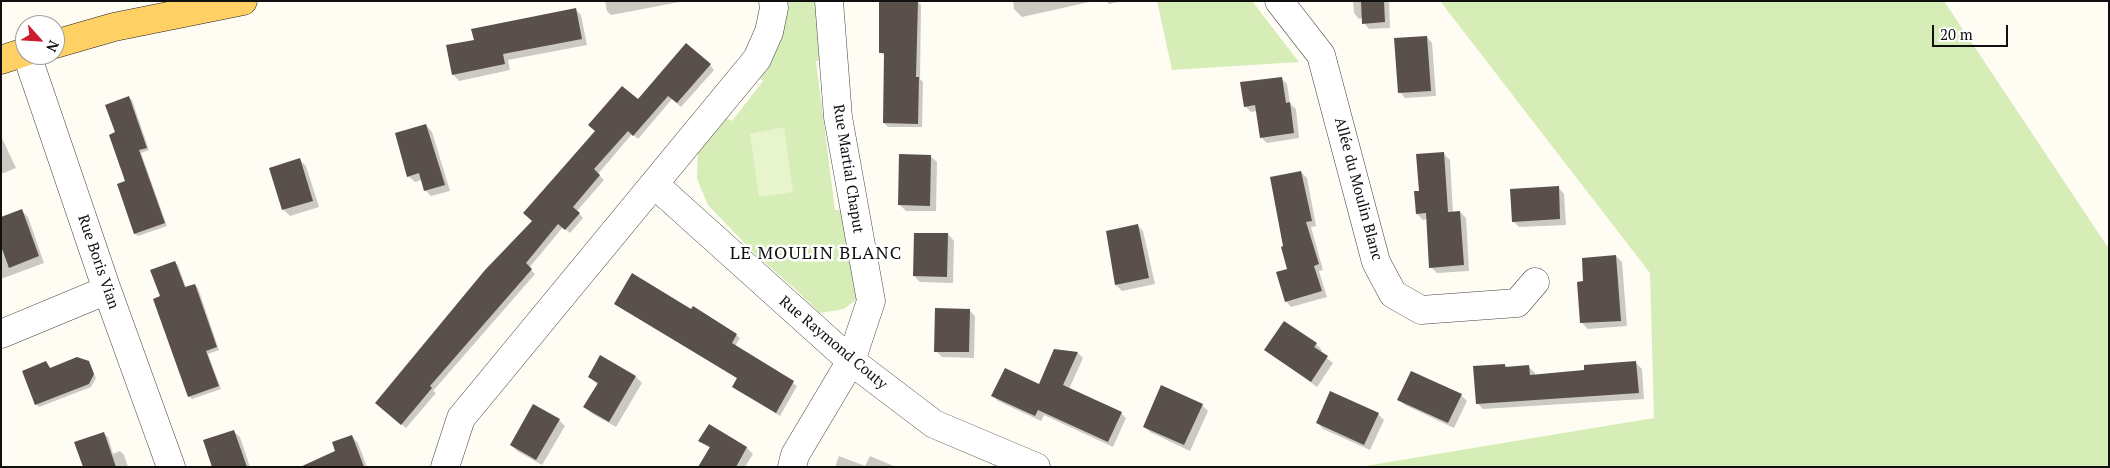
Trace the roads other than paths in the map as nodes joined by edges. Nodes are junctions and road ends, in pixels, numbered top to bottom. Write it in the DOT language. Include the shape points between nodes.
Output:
graph roads {
  1 [pos="243,1"];
  2 [pos="773,1"];
  3 [pos="829,1"];
  4 [pos="1279,1"];
  5 [pos="156,9"];
  6 [pos="65,41"];
  7 [pos="15,55"];
  8 [pos="1,60"];
  9 [pos="31,65"];
  10 [pos="654,184"];
  11 [pos="1534,282"];
  12 [pos="107,290"];
  13 [pos="1,334"];
  14 [pos="851,361"];
  15 [pos="171,467"];
  16 [pos="445,467"];
  17 [pos="792,467"];
  18 [pos="1036,467"];
  1 -- 5 [label="main road"];
  2 -- 10 [label="street" via="769,32 757,59"];
  3 -- 14 [label="street, Rue Martial Chaput" via="838,117 871,301"];
  4 -- 11 [label="street, Allée du Moulin Blanc" via="1321,55 1376,262 1393,294 1421,310 1517,303"];
  5 -- 6 [label="main road"];
  7 -- 8 [label="main road"];
  9 -- 12 [label="street, Rue Boris Vian"];
  10 -- 14 [label="street, Rue Raymond Couty"];
  10 -- 16 [label="street" via="461,418"];
  12 -- 13 [label="street"];
  12 -- 15 [label="street, Rue Boris Vian"];
  14 -- 17 [label="street, Rue Martial Chaput"];
  14 -- 18 [label="street, Rue Raymond Couty" via="934,424"];
}
